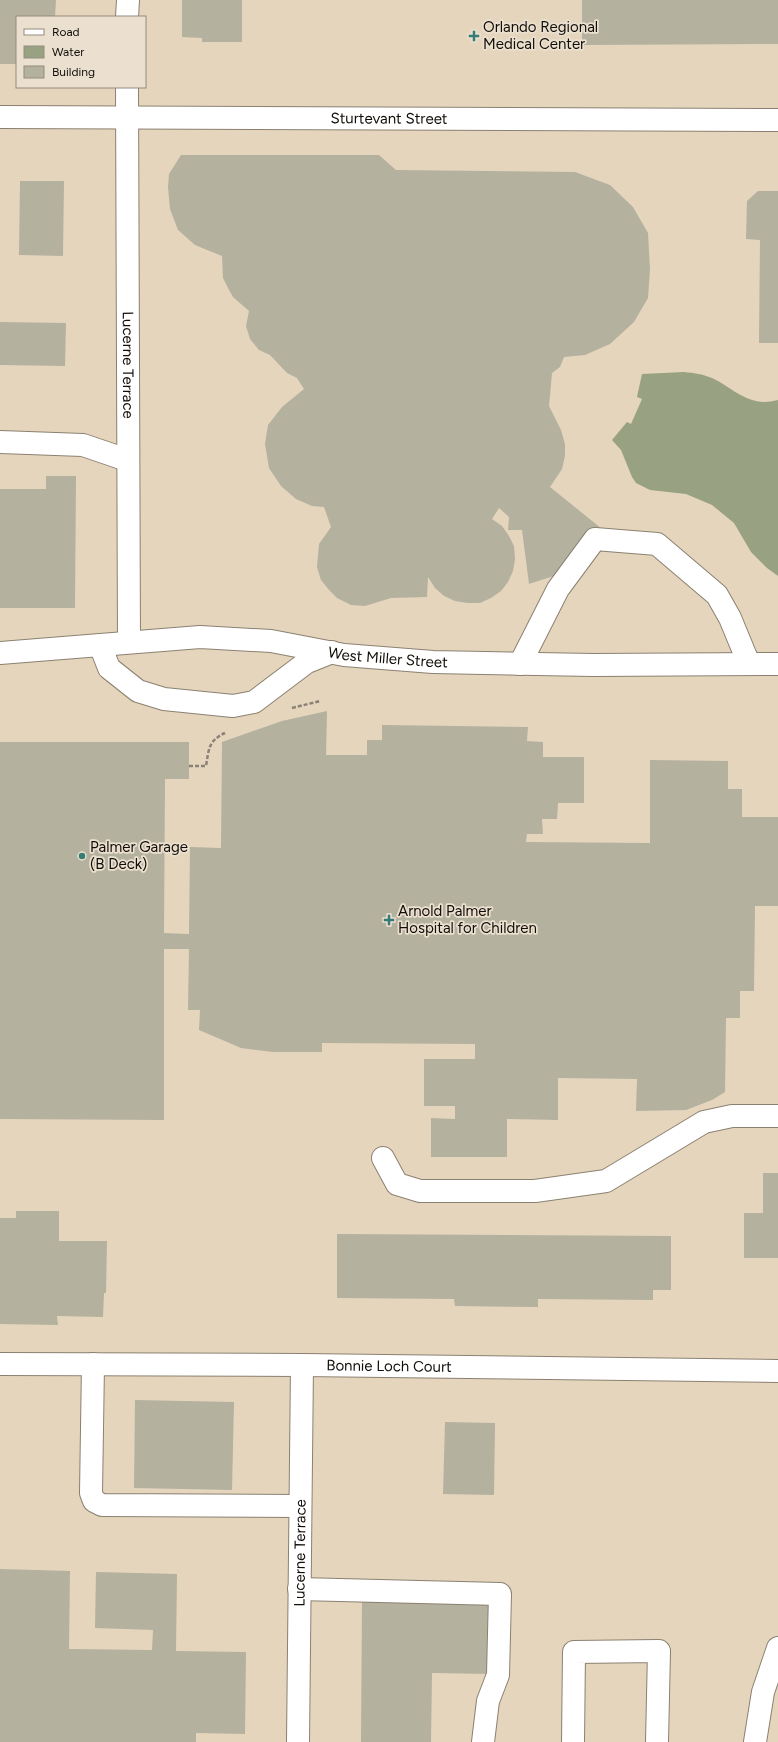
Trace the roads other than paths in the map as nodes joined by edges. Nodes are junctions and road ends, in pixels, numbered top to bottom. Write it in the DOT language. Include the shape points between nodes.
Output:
graph roads {
  1 [pos="128,0"];
  2 [pos="128,16"];
  3 [pos="127,88"];
  4 [pos="127,116"];
  5 [pos="0,117"];
  6 [pos="778,120"];
  7 [pos="0,442"];
  8 [pos="127,460"];
  9 [pos="129,642"];
  10 [pos="100,645"];
  11 [pos="332,652"];
  12 [pos="0,653"];
  13 [pos="520,664"];
  14 [pos="749,664"];
  15 [pos="778,664"];
  16 [pos="778,1116"];
  17 [pos="384,1158"];
  18 [pos="0,1364"];
  19 [pos="93,1364"];
  20 [pos="302,1365"];
  21 [pos="778,1371"];
  22 [pos="300,1506"];
  23 [pos="299,1589"];
  24 [pos="778,1648"];
  25 [pos="298,1742"];
  26 [pos="483,1742"];
  27 [pos="573,1742"];
  28 [pos="657,1742"];
  29 [pos="755,1742"];
  1 -- 2 [label="street"];
  3 -- 4 [label="street, Lucerne Terrace"];
  4 -- 5 [label="street, Sturtevant Street"];
  4 -- 6 [label="street, Sturtevant Street"];
  4 -- 8 [label="street, Lucerne Terrace"];
  7 -- 8 [label="street" via="84,446"];
  8 -- 9 [label="street, Lucerne Terrace"];
  9 -- 10 [label="street, West Miller Street"];
  9 -- 11 [label="street, West Miller Street" via="200,637 272,641"];
  10 -- 11 [label="street" via="108,668 138,691 164,699 233,706 254,702 306,662"];
  10 -- 12 [label="street, West Miller Street"];
  11 -- 13 [label="street, West Miller Street" via="433,662"];
  13 -- 14 [label="street, West Miller Street"];
  13 -- 14 [label="street" via="558,589 595,539 657,544 716,594 730,618"];
  14 -- 15 [label="street, West Miller Street"];
  16 -- 17 [label="street" via="732,1116 704,1122 606,1181 535,1191 420,1191 397,1184"];
  18 -- 19 [label="street, Bonnie Loch Court"];
  19 -- 20 [label="street, Bonnie Loch Court"];
  19 -- 22 [label="street" via="91,1493 94,1501 102,1505"];
  20 -- 21 [label="street, Bonnie Loch Court"];
  20 -- 22 [label="street, Lucerne Terrace"];
  22 -- 23 [label="street, Lucerne Terrace"];
  23 -- 25 [label="street, Lucerne Terrace"];
  23 -- 26 [label="street" via="500,1594 498,1675 488,1701"];
  24 -- 29 [label="street" via="764,1692"];
  27 -- 28 [label="street" via="574,1652 659,1651"];
}
